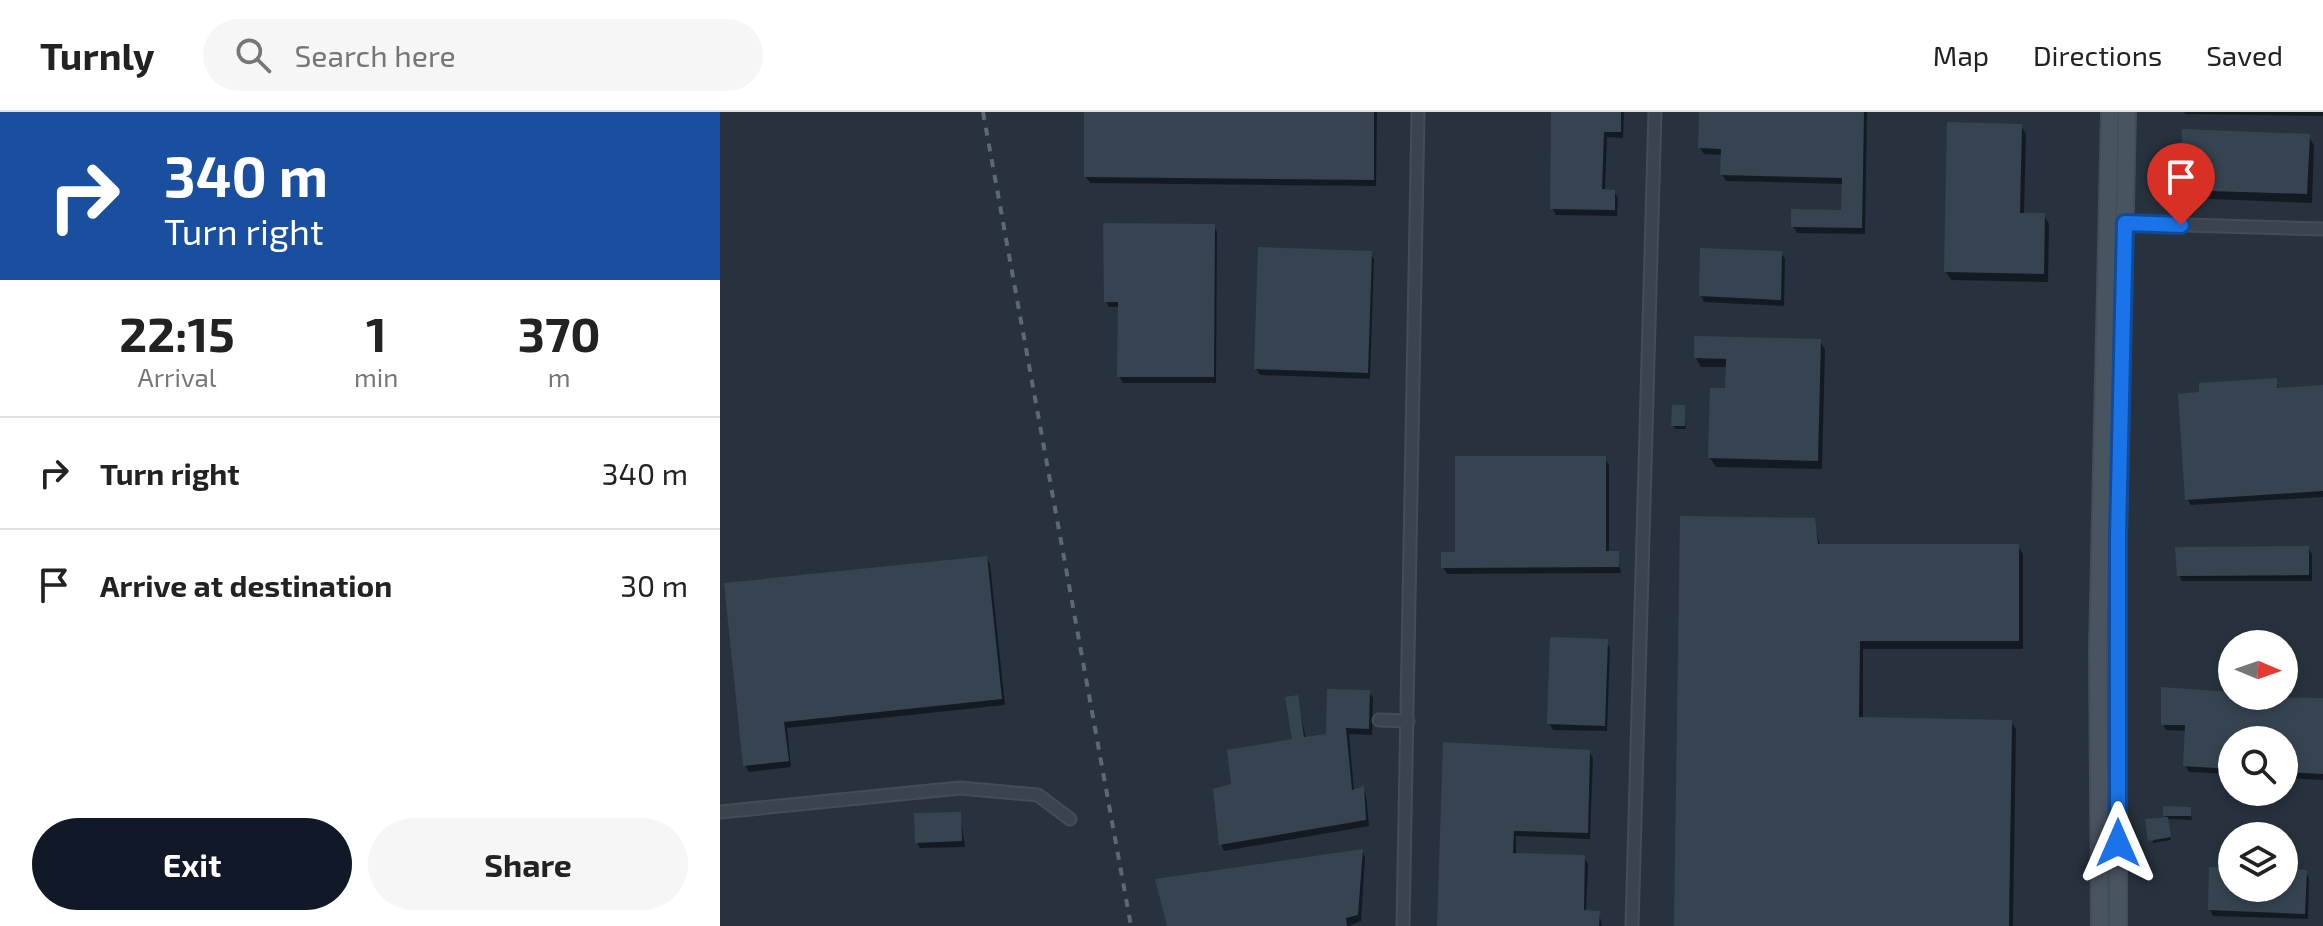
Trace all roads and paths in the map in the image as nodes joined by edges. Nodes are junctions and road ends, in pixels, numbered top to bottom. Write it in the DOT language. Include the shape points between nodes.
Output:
graph roads {
  1 [pos="1418,112"];
  2 [pos="1655,112"];
  3 [pos="2110,112"];
  4 [pos="2127,112"];
  5 [pos="2107,223"];
  6 [pos="2125,223"];
  7 [pos="2323,229"];
  8 [pos="1379,720"];
  9 [pos="1408,721"];
  10 [pos="720,812"];
  11 [pos="1070,819"];
  12 [pos="1403,926"];
  13 [pos="1632,926"];
  14 [pos="2100,926"];
  15 [pos="2118,926"];
  1 -- 9 [label="street"];
  2 -- 13 [label="street"];
  3 -- 5 [label="main road"];
  4 -- 6 [label="main road"];
  5 -- 6 [label="street"];
  5 -- 14 [label="main road" via="2098,649"];
  6 -- 7 [label="street"];
  6 -- 15 [label="main road"];
  8 -- 9 [label="street"];
  9 -- 12 [label="street"];
  10 -- 11 [label="street" via="960,788 1038,795"];
}
